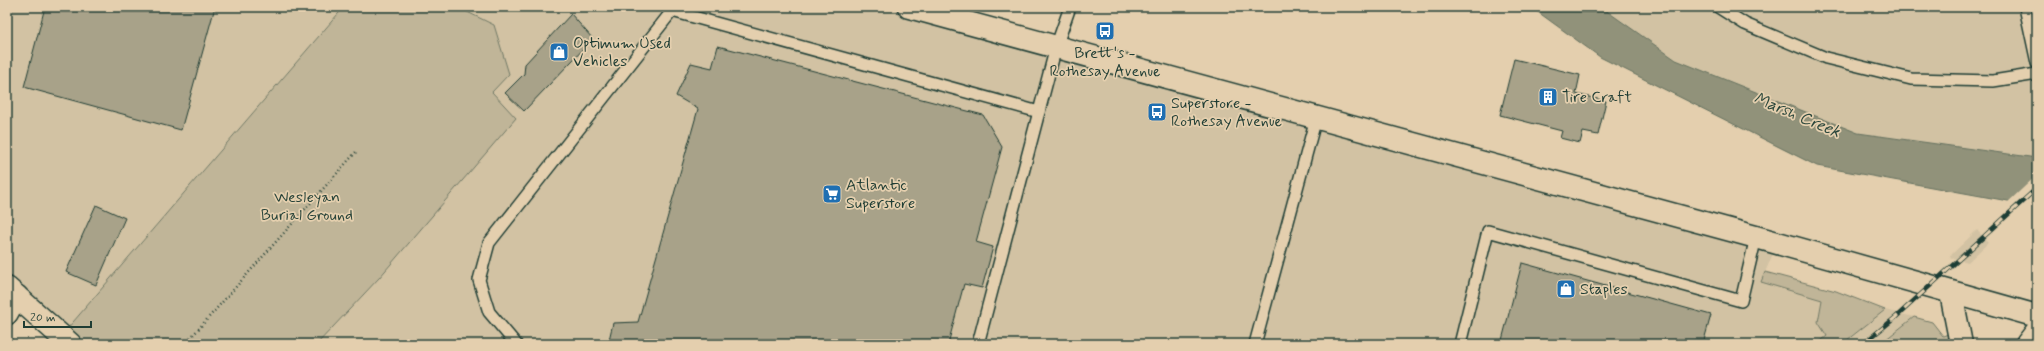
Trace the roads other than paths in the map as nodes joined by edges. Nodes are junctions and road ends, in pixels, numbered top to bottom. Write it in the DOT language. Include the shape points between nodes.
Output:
graph roads {
  1 [pos="909,7"];
  2 [pos="1070,7"];
  3 [pos="1718,7"];
  4 [pos="2026,7"];
  5 [pos="673,9"];
  6 [pos="1056,47"];
  7 [pos="2037,63"];
  8 [pos="2037,74"];
  9 [pos="1039,112"];
  10 [pos="1316,118"];
  11 [pos="1756,237"];
  12 [pos="1951,293"];
  13 [pos="10,299"];
  14 [pos="2037,316"];
  15 [pos="2037,331"];
  16 [pos="70,344"];
  17 [pos="516,344"];
  18 [pos="978,344"];
  19 [pos="1255,344"];
  20 [pos="1460,344"];
  21 [pos="1961,344"];
  22 [pos="2027,344"];
  1 -- 6 [label="main road"];
  2 -- 6 [label="lane"];
  3 -- 8 [label="lane" via="1745,24 1826,58 1911,79 1993,81"];
  4 -- 7 [label="lane"];
  5 -- 9 [label="lane"];
  5 -- 17 [label="lane" via="490,243 479,280 489,312"];
  6 -- 9 [label="lane"];
  6 -- 10 [label="main road"];
  9 -- 18 [label="lane"];
  10 -- 11 [label="main road"];
  10 -- 19 [label="lane"];
  11 -- 12 [label="main road"];
  11 -- 20 [label="lane" via="1741,301 1488,231"];
  12 -- 14 [label="main road"];
  12 -- 21 [label="main road"];
  13 -- 16 [label="main road"];
  15 -- 22 [label="main road"];
}
